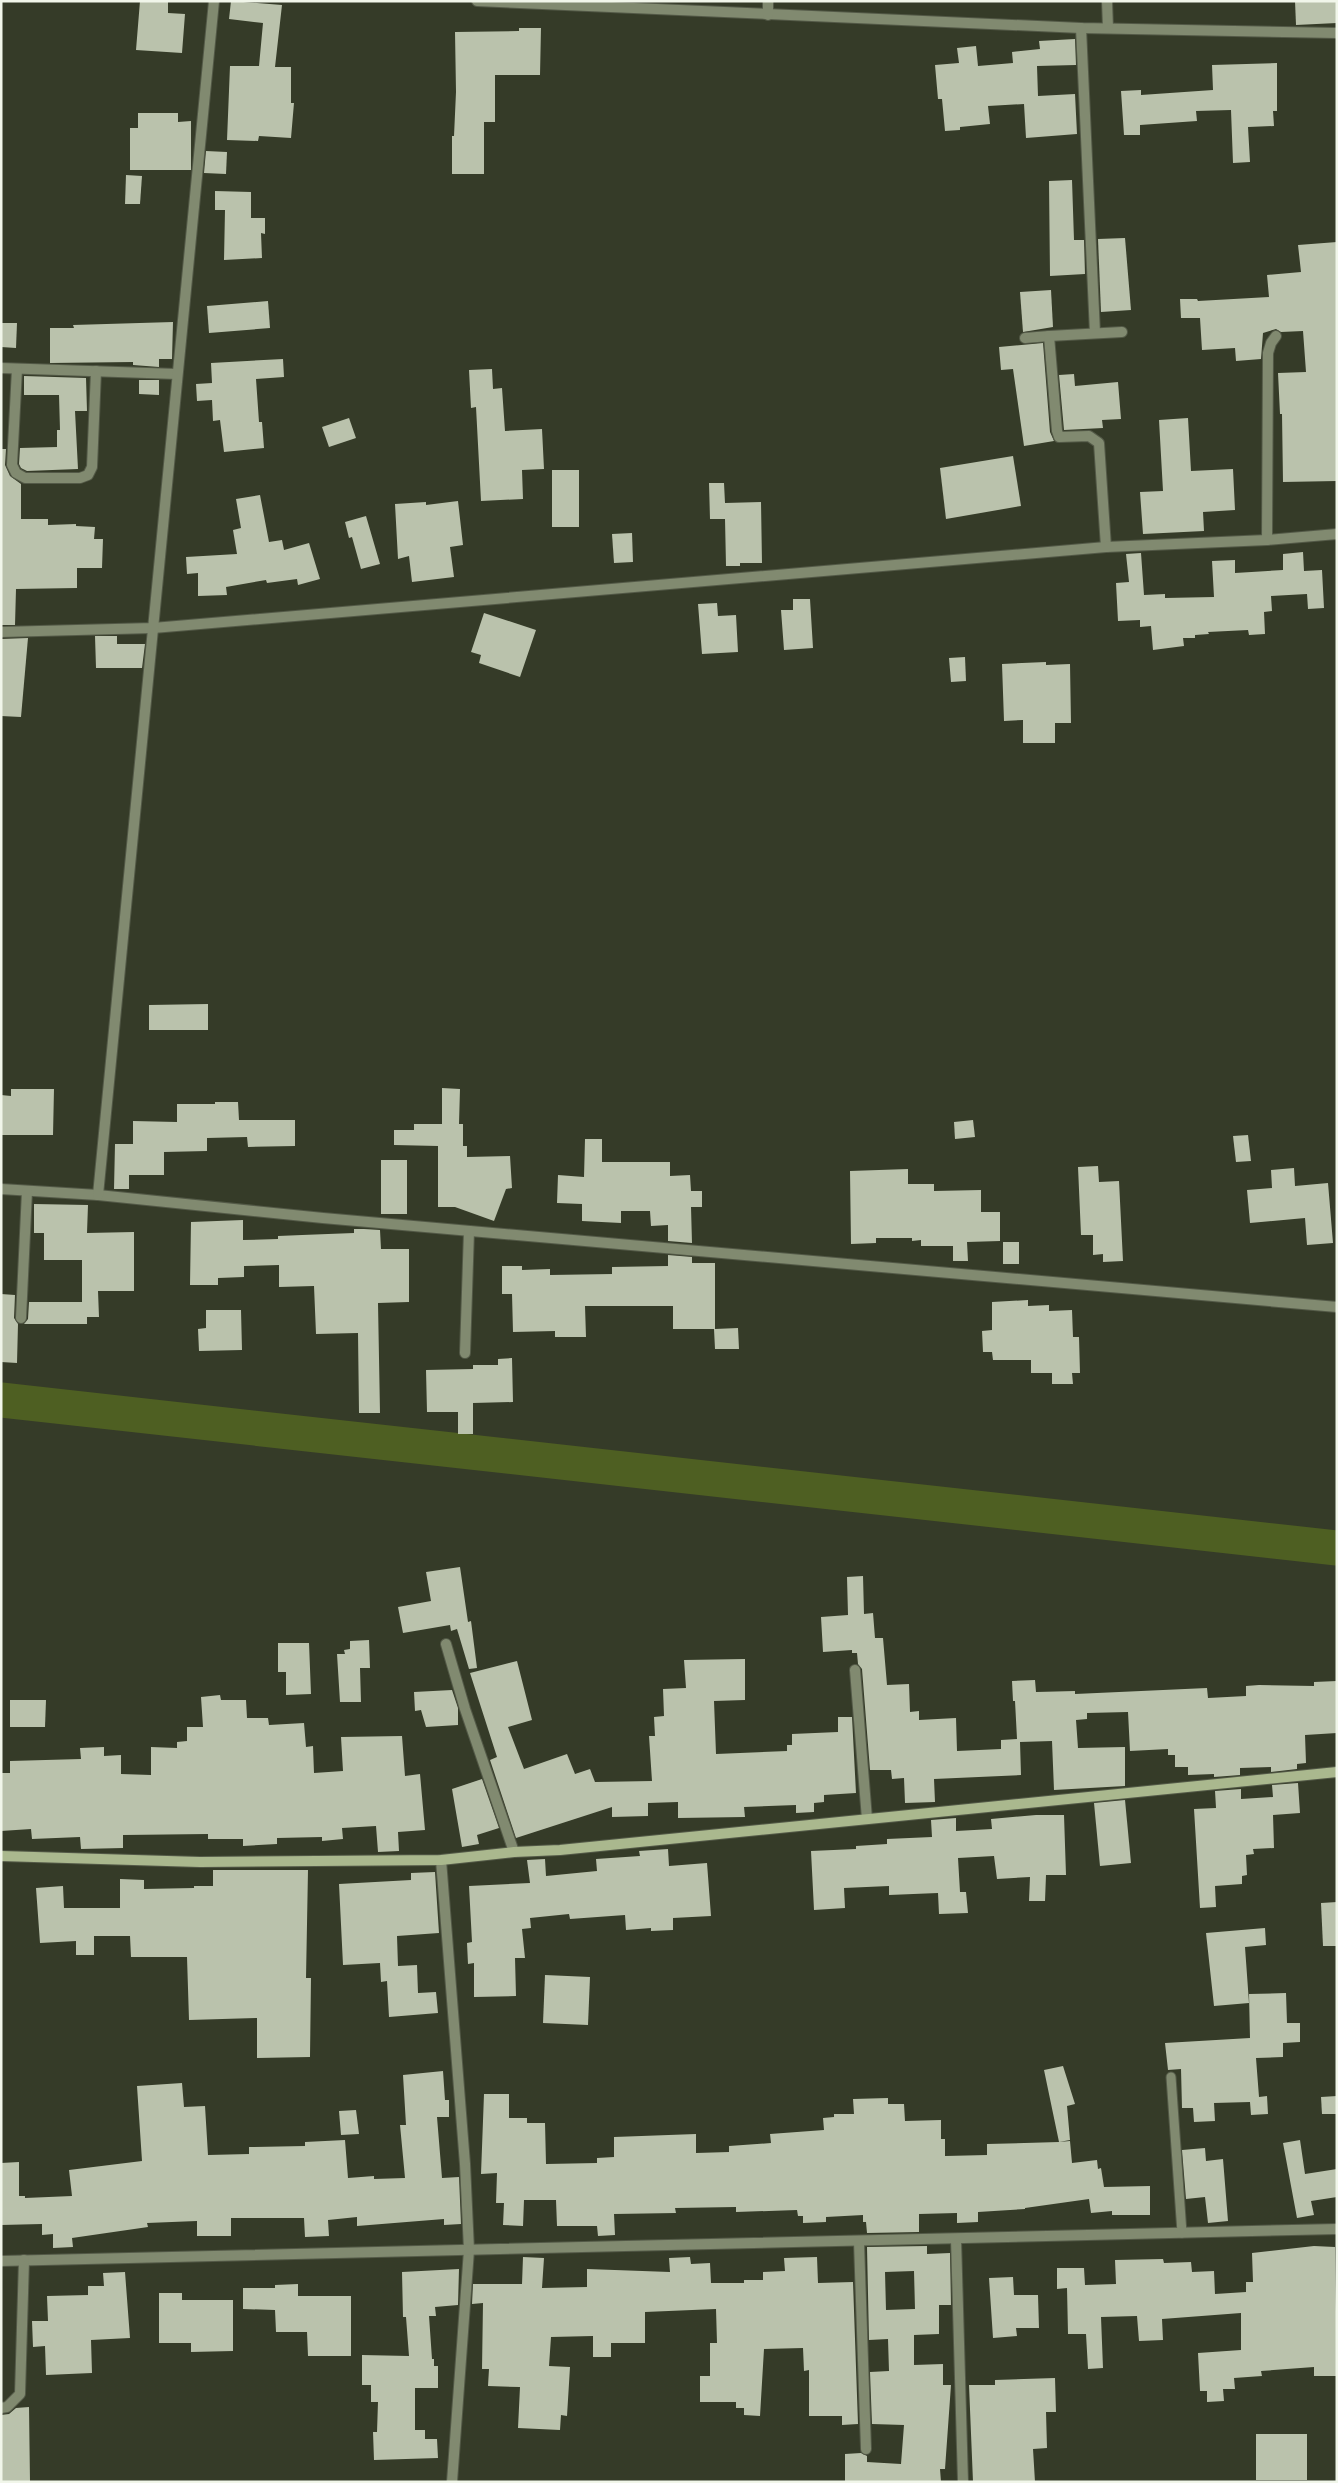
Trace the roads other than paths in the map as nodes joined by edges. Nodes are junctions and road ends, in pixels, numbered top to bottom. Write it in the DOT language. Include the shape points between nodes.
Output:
graph roads {
  1 [pos="214,1"];
  2 [pos="477,1"];
  3 [pos="768,1"];
  4 [pos="1107,1"];
  5 [pos="768,15"];
  6 [pos="1081,28"];
  7 [pos="1108,28"];
  8 [pos="1337,33"];
  9 [pos="1122,332"];
  10 [pos="1095,333"];
  11 [pos="1049,336"];
  12 [pos="1276,336"];
  13 [pos="1025,338"];
  14 [pos="1,368"];
  15 [pos="17,369"];
  16 [pos="96,371"];
  17 [pos="177,374"];
  18 [pos="1337,534"];
  19 [pos="1268,540"];
  20 [pos="1106,546"];
  21 [pos="153,628"];
  22 [pos="1,632"];
  23 [pos="1,1190"];
  24 [pos="27,1191"];
  25 [pos="98,1195"];
  26 [pos="470,1231"];
  27 [pos="1337,1308"];
  28 [pos="22,1318"];
  29 [pos="465,1353"];
  30 [pos="446,1644"];
  31 [pos="855,1670"];
  32 [pos="1337,1772"];
  33 [pos="868,1819"];
  34 [pos="514,1852"];
  35 [pos="1,1856"];
  36 [pos="441,1860"];
  37 [pos="1171,2076"];
  38 [pos="1337,2229"];
  39 [pos="1182,2232"];
  40 [pos="956,2240"];
  41 [pos="859,2242"];
  42 [pos="469,2250"];
  43 [pos="24,2260"];
  44 [pos="1,2261"];
  45 [pos="1,2408"];
  46 [pos="866,2449"];
  47 [pos="452,2482"];
  48 [pos="963,2482"];
  1 -- 17 [label="street"];
  2 -- 5 [label="street"];
  3 -- 5 [label="street"];
  4 -- 7 [label="street"];
  5 -- 6 [label="street"];
  6 -- 7 [label="street"];
  6 -- 10 [label="street"];
  7 -- 8 [label="street"];
  9 -- 10 [label="street"];
  10 -- 11 [label="street"];
  11 -- 13 [label="street"];
  11 -- 20 [label="street" via="1057,431 1060,437 1089,436 1099,443"];
  12 -- 19 [label="street" via="1268,353"];
  14 -- 15 [label="street"];
  15 -- 16 [label="street"];
  15 -- 16 [label="street" via="12,465 16,473 25,478 80,478 88,475 92,467"];
  16 -- 17 [label="street"];
  17 -- 21 [label="street"];
  18 -- 19 [label="street"];
  19 -- 20 [label="street"];
  20 -- 21 [label="street"];
  21 -- 22 [label="street"];
  21 -- 25 [label="street"];
  23 -- 24 [label="street"];
  24 -- 25 [label="street"];
  24 -- 28 [label="street"];
  25 -- 26 [label="street"];
  26 -- 27 [label="street"];
  26 -- 29 [label="street"];
  30 -- 34 [label="street"];
  31 -- 33 [label="street"];
  32 -- 33 [label="street"];
  33 -- 34 [label="street"];
  34 -- 36 [label="street"];
  35 -- 36 [label="street" via="200,1862"];
  36 -- 42 [label="street"];
  37 -- 39 [label="lane"];
  38 -- 39 [label="street"];
  39 -- 40 [label="street"];
  40 -- 41 [label="street"];
  40 -- 48 [label="street"];
  41 -- 42 [label="street"];
  41 -- 46 [label="street"];
  42 -- 43 [label="street"];
  42 -- 47 [label="street"];
  43 -- 44 [label="street"];
  43 -- 45 [label="street" via="20,2394"];
}
